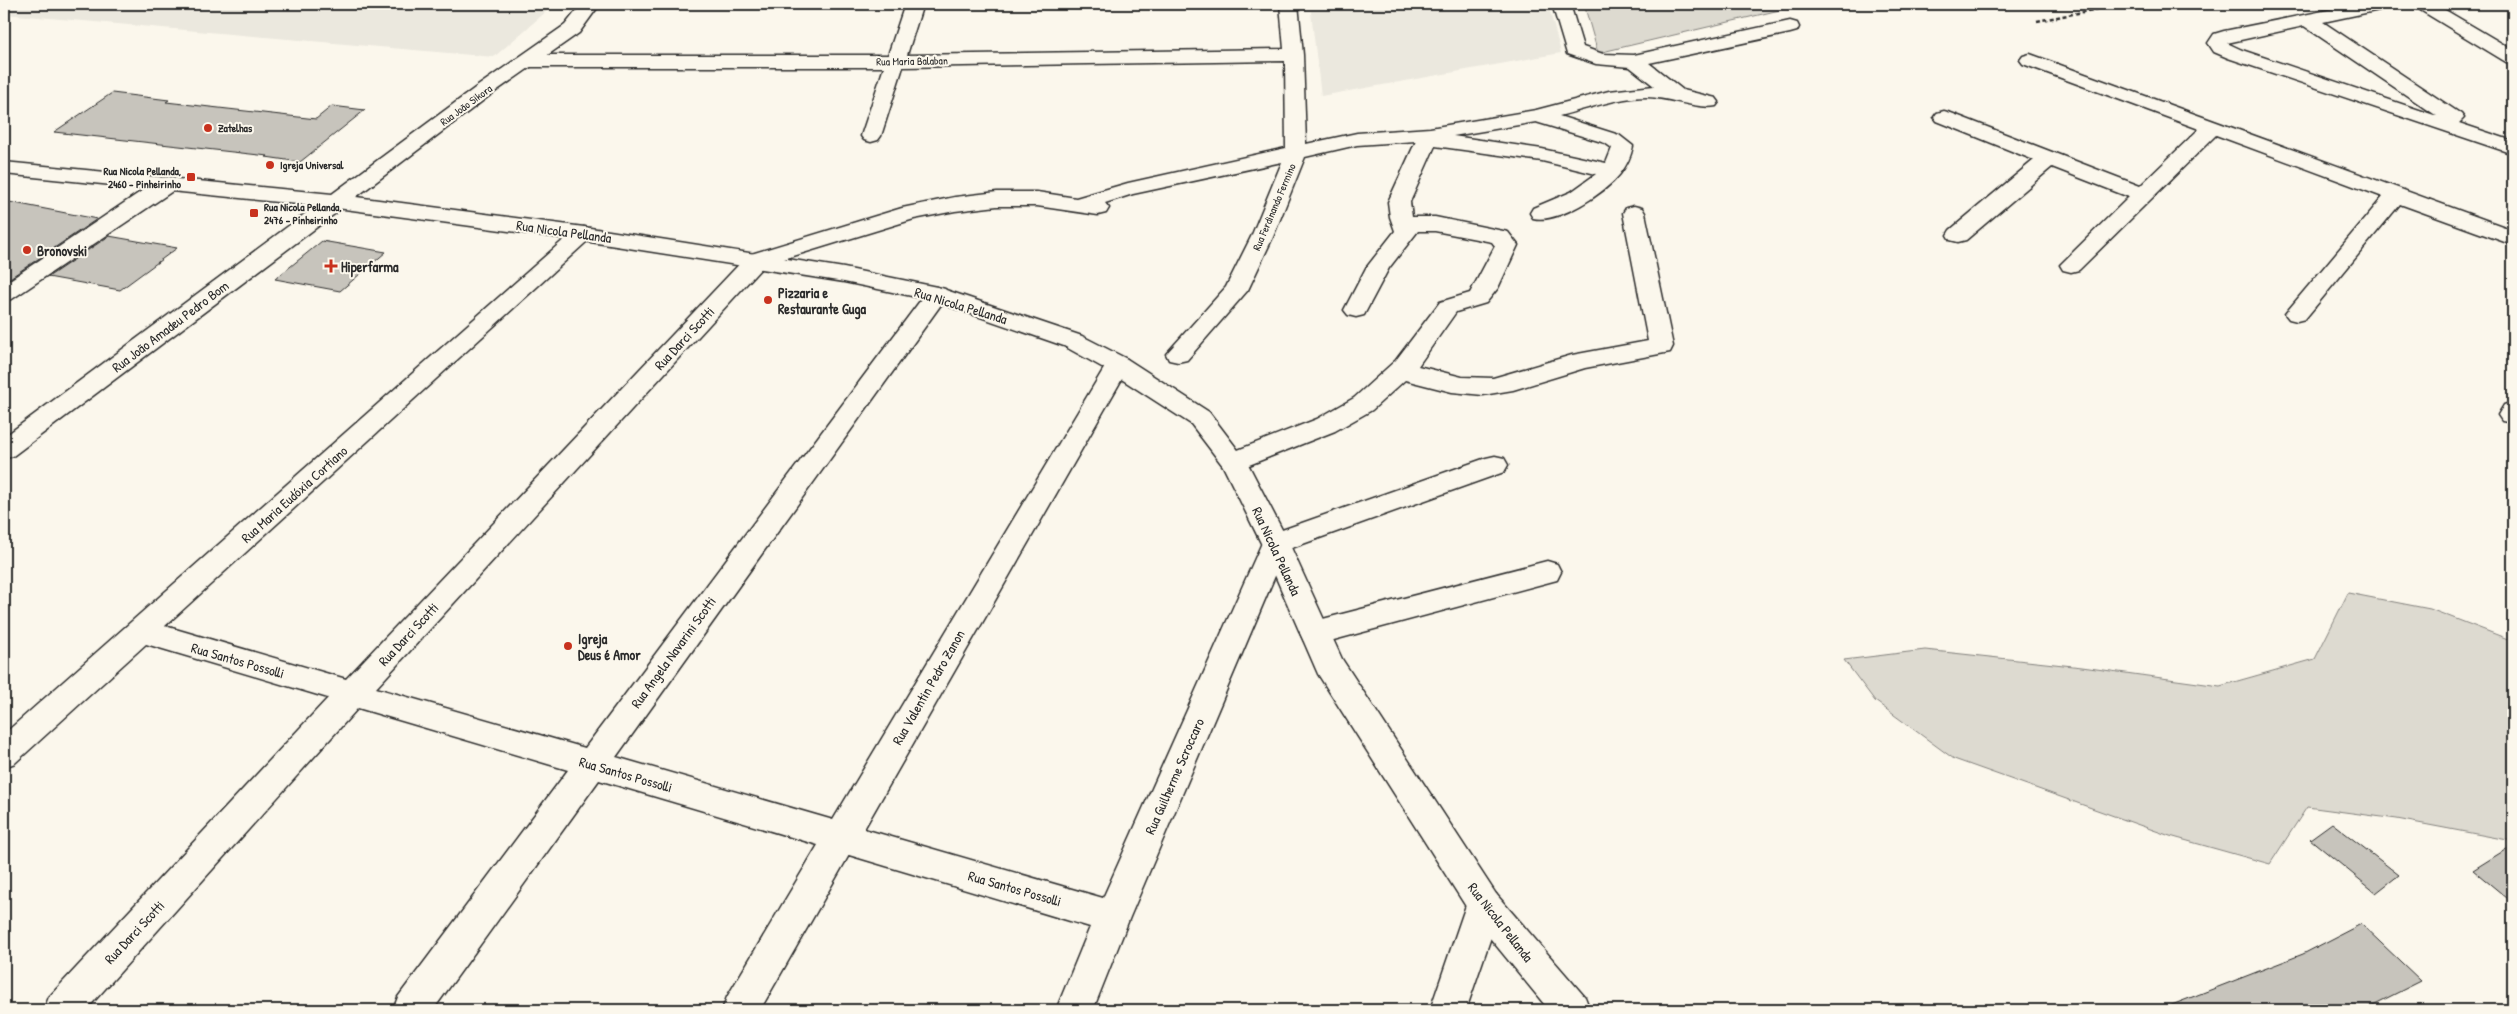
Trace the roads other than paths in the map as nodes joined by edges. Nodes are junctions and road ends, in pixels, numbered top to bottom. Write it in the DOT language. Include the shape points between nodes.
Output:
graph roads {
  1 [pos="591,4"];
  2 [pos="914,4"];
  3 [pos="1289,4"];
  4 [pos="1561,4"];
  5 [pos="2383,4"];
  6 [pos="2424,4"];
  7 [pos="2307,19"];
  8 [pos="1790,27"];
  9 [pos="1294,55"];
  10 [pos="2513,58"];
  11 [pos="2030,60"];
  12 [pos="529,61"];
  13 [pos="895,61"];
  14 [pos="1634,61"];
  15 [pos="1676,94"];
  16 [pos="1709,102"];
  17 [pos="1537,116"];
  18 [pos="1944,117"];
  19 [pos="2213,127"];
  20 [pos="871,136"];
  21 [pos="1429,136"];
  22 [pos="2484,138"];
  23 [pos="2513,148"];
  24 [pos="1296,154"];
  25 [pos="2049,158"];
  26 [pos="4,168"];
  27 [pos="1611,171"];
  28 [pos="168,183"];
  29 [pos="2396,194"];
  30 [pos="2143,195"];
  31 [pos="337,201"];
  32 [pos="1541,213"];
  33 [pos="1634,213"];
  34 [pos="1404,224"];
  35 [pos="584,234"];
  36 [pos="1958,235"];
  37 [pos="2513,238"];
  38 [pos="756,260"];
  39 [pos="2071,265"];
  40 [pos="4,294"];
  41 [pos="937,294"];
  42 [pos="1356,310"];
  43 [pos="2297,314"];
  44 [pos="1178,354"];
  45 [pos="1118,365"];
  46 [pos="1401,370"];
  47 [pos="4,450"];
  48 [pos="1234,462"];
  49 [pos="1495,465"];
  50 [pos="1275,544"];
  51 [pos="1547,572"];
  52 [pos="141,631"];
  53 [pos="1315,633"];
  54 [pos="352,693"];
  55 [pos="4,753"];
  56 [pos="591,763"];
  57 [pos="840,837"];
  58 [pos="1484,905"];
  59 [pos="1112,917"];
  60 [pos="62,1010"];
  61 [pos="411,1010"];
  62 [pos="740,1010"];
  63 [pos="1075,1010"];
  64 [pos="1448,1010"];
  65 [pos="1572,1010"];
  1 -- 12 [label="street, Rua João Sikora" via="572,29"];
  2 -- 13 [label="street"];
  3 -- 9 [label="street, Rua Ferdinando Fermino"];
  4 -- 14 [label="street" via="1574,50 1594,59"];
  5 -- 7 [label="street"];
  6 -- 10 [label="street"];
  7 -- 22 [label="street"];
  7 -- 22 [label="street" via="2231,35 2217,43 2235,54"];
  8 -- 14 [label="street"];
  9 -- 13 [label="street, Rua Maria Balaban"];
  9 -- 24 [label="street, Rua Ferdinando Fermino"];
  11 -- 19 [label="street"];
  12 -- 13 [label="street, Rua Maria Balaban"];
  12 -- 31 [label="street, Rua João Sikora" via="482,92"];
  13 -- 20 [label="street"];
  14 -- 15 [label="street"];
  15 -- 16 [label="street"];
  15 -- 17 [label="street" via="1637,92"];
  17 -- 21 [label="street"];
  17 -- 27 [label="street" via="1612,139 1624,146"];
  18 -- 25 [label="street"];
  19 -- 29 [label="street"];
  19 -- 30 [label="street"];
  21 -- 24 [label="street" via="1357,139"];
  21 -- 27 [label="street" via="1542,155"];
  21 -- 34 [label="street" via="1399,202"];
  22 -- 23 [label="street"];
  24 -- 38 [label="street" via="1128,189 1087,206 1017,199 955,204 910,213"];
  24 -- 44 [label="street, Rua Ferdinando Fermino" via="1236,290"];
  25 -- 30 [label="street"];
  25 -- 36 [label="street"];
  26 -- 28 [label="street, Rua Nicola Pellanda"];
  27 -- 32 [label="street" via="1589,192 1562,207"];
  28 -- 31 [label="street, Rua Nicola Pellanda"];
  28 -- 40 [label="street"];
  29 -- 37 [label="street"];
  29 -- 43 [label="street"];
  30 -- 39 [label="street"];
  31 -- 35 [label="street, Rua Nicola Pellanda"];
  31 -- 47 [label="street, Rua João Amadeu Pedro Bom"];
  33 -- 46 [label="street" via="1661,346 1560,367 1534,378 1482,387 1463,386"];
  34 -- 42 [label="street" via="1407,232 1370,277"];
  34 -- 46 [label="street" via="1435,224 1500,237 1507,245 1478,298 1448,307"];
  35 -- 38 [label="street, Rua Nicola Pellanda"];
  35 -- 52 [label="street, Rua Maria Eudóxia Cortiano"];
  38 -- 41 [label="street, Rua Nicola Pellanda"];
  38 -- 54 [label="street, Rua Darci Scotti"];
  41 -- 45 [label="street, Rua Nicola Pellanda" via="1073,342"];
  41 -- 56 [label="street, Rua Angela Navarini Scotti"];
  45 -- 48 [label="street, Rua Nicola Pellanda" via="1200,418"];
  45 -- 57 [label="street, Rua Valentin Pedro Zanon"];
  46 -- 48 [label="street" via="1362,404 1326,425"];
  48 -- 50 [label="street, Rua Nicola Pellanda"];
  49 -- 50 [label="street"];
  50 -- 53 [label="street, Rua Nicola Pellanda"];
  50 -- 59 [label="street, Rua Guilherme Scroccaro"];
  51 -- 53 [label="street"];
  52 -- 54 [label="street, Rua Santos Possolli"];
  52 -- 55 [label="street, Rua Maria Eudóxia Cortiano"];
  53 -- 58 [label="street, Rua Nicola Pellanda" via="1329,665"];
  54 -- 56 [label="street, Rua Santos Possolli"];
  54 -- 60 [label="street, Rua Darci Scotti"];
  56 -- 57 [label="street, Rua Santos Possolli"];
  56 -- 61 [label="street, Rua Angela Navarini Scotti"];
  57 -- 59 [label="street, Rua Santos Possolli"];
  57 -- 62 [label="street, Rua Valentin Pedro Zanon"];
  58 -- 64 [label="street"];
  58 -- 65 [label="street, Rua Nicola Pellanda"];
  59 -- 63 [label="street, Rua Guilherme Scroccaro"];
}
